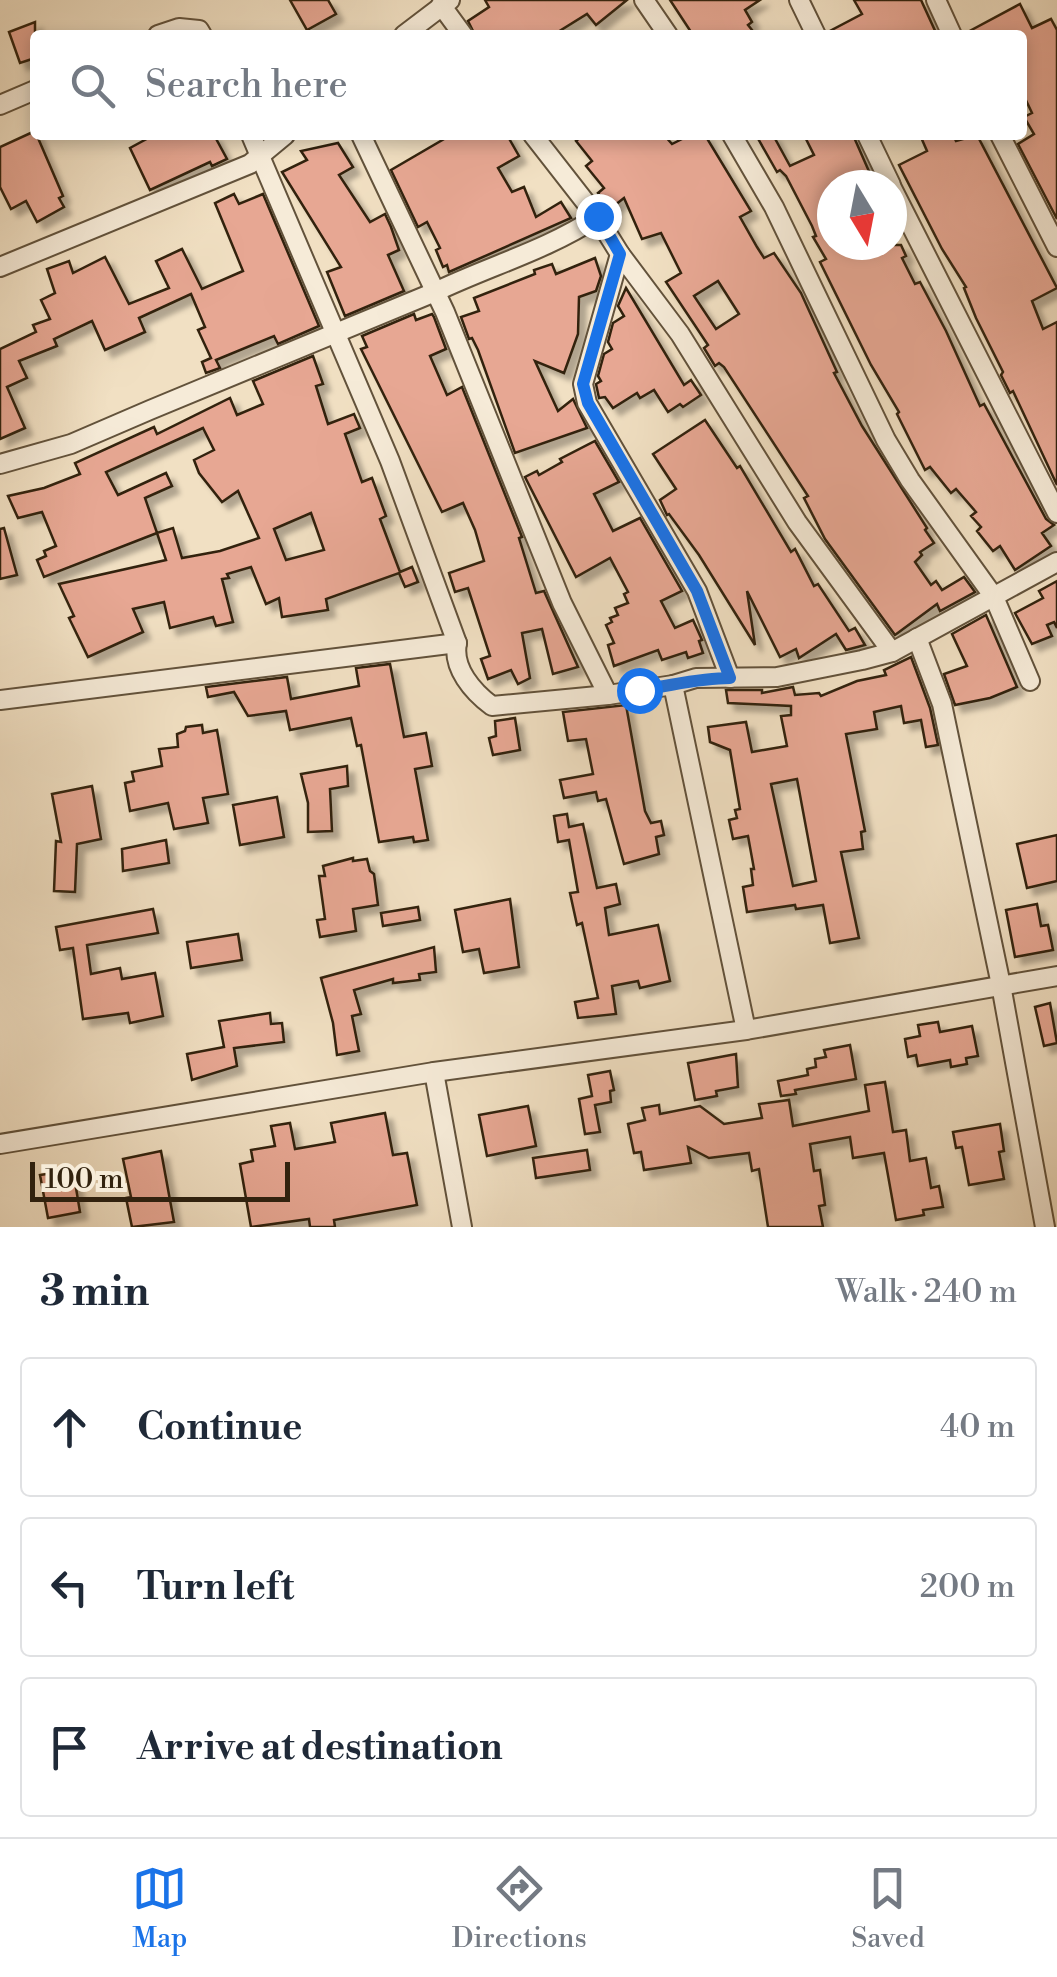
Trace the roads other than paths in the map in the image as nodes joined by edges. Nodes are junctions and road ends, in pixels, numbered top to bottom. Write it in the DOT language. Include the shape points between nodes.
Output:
graph roads {
  1 [pos="644,0"];
  2 [pos="798,0"];
  3 [pos="936,0"];
  4 [pos="446,3"];
  5 [pos="174,30"];
  6 [pos="199,30"];
  7 [pos="411,30"];
  8 [pos="460,30"];
  9 [pos="665,30"];
  10 [pos="813,30"];
  11 [pos="950,30"];
  12 [pos="30,92"];
  13 [pos="0,105"];
  14 [pos="253,140"];
  15 [pos="279,140"];
  16 [pos="363,140"];
  17 [pos="537,140"];
  18 [pos="735,140"];
  19 [pos="868,140"];
  20 [pos="1003,140"];
  21 [pos="260,157"];
  22 [pos="883,170"];
  23 [pos="598,216"];
  24 [pos="907,218"];
  25 [pos="1057,247"];
  26 [pos="620,254"];
  27 [pos="0,267"];
  28 [pos="434,292"];
  29 [pos="336,334"];
  30 [pos="0,464"];
  31 [pos="1057,514"];
  32 [pos="1057,562"];
  33 [pos="994,596"];
  34 [pos="917,638"];
  35 [pos="457,643"];
  36 [pos="892,652"];
  37 [pos="730,678"];
  38 [pos="1030,681"];
  39 [pos="673,685"];
  40 [pos="608,695"];
  41 [pos="0,700"];
  42 [pos="1057,976"];
  43 [pos="1001,985"];
  44 [pos="746,1030"];
  45 [pos="434,1072"];
  46 [pos="0,1144"];
  47 [pos="462,1227"];
  48 [pos="1046,1227"];
  1 -- 9 [label="street"];
  2 -- 10 [label="street"];
  3 -- 11 [label="street"];
  4 -- 7 [label="street"];
  4 -- 8 [label="street"];
  5 -- 6 [label="street"];
  12 -- 13 [label="street"];
  14 -- 21 [label="street"];
  15 -- 21 [label="street"];
  16 -- 28 [label="street"];
  17 -- 23 [label="street"];
  18 -- 33 [label="street" via="886,440"];
  19 -- 22 [label="street"];
  20 -- 25 [label="street"];
  21 -- 27 [label="street"];
  21 -- 29 [label="street"];
  23 -- 26 [label="street"];
  23 -- 28 [label="street" via="539,250"];
  24 -- 31 [label="street"];
  26 -- 36 [label="street" via="680,334 797,522"];
  26 -- 37 [label="street" via="583,384 697,591"];
  28 -- 29 [label="street"];
  28 -- 40 [label="street" via="562,603"];
  29 -- 30 [label="street" via="107,431"];
  29 -- 35 [label="street"];
  32 -- 33 [label="street"];
  33 -- 34 [label="street"];
  33 -- 38 [label="street"];
  34 -- 36 [label="street"];
  34 -- 43 [label="street" via="942,704"];
  35 -- 40 [label="street" via="472,691 492,706"];
  35 -- 41 [label="street"];
  36 -- 37 [label="street" via="778,676"];
  37 -- 39 [label="street"];
  39 -- 40 [label="street"];
  39 -- 44 [label="street"];
  42 -- 43 [label="street"];
  43 -- 44 [label="street"];
  43 -- 48 [label="street"];
  44 -- 45 [label="street"];
  45 -- 46 [label="street"];
  45 -- 47 [label="street"];
}
